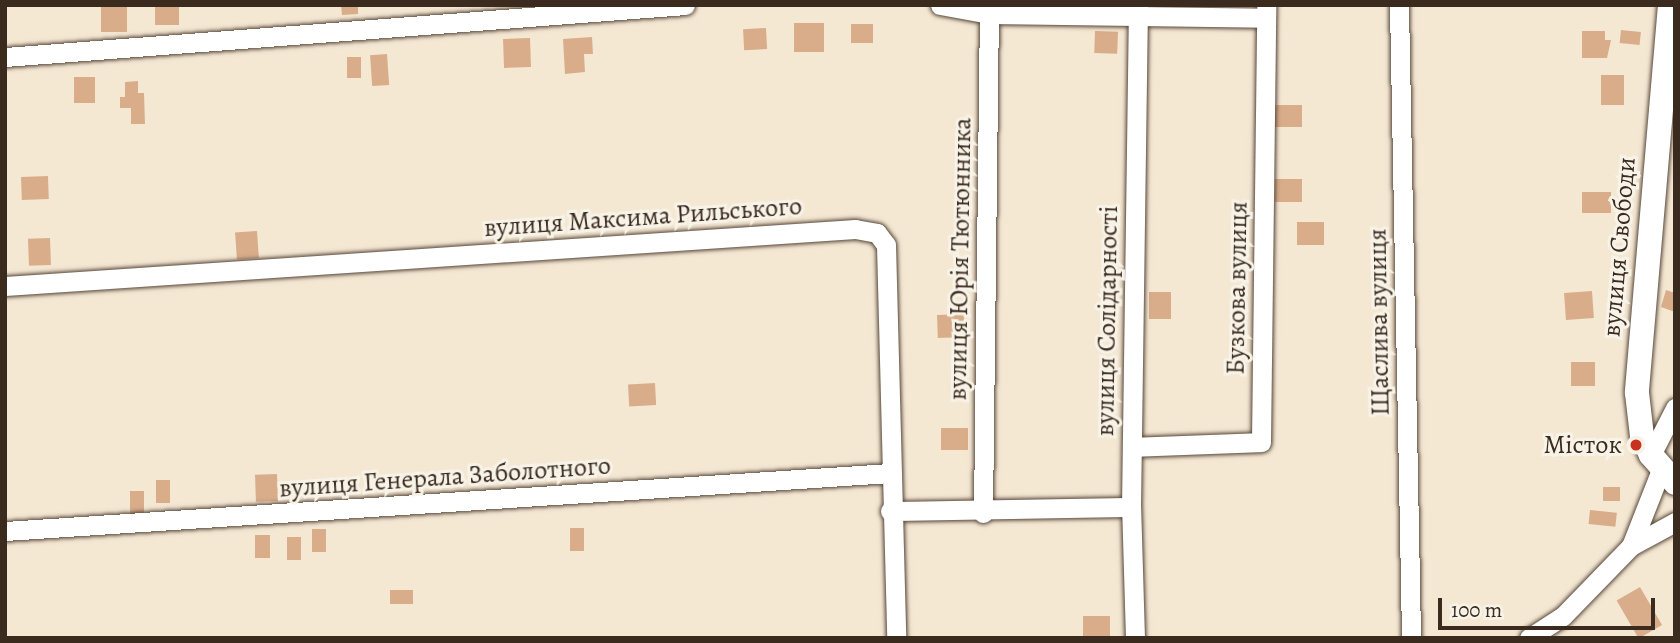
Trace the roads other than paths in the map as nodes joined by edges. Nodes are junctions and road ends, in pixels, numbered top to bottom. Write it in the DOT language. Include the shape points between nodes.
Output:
graph roads {
  1 [pos="685,5"];
  2 [pos="940,5"];
  3 [pos="1399,5"];
  4 [pos="1670,5"];
  5 [pos="989,10"];
  6 [pos="1138,11"];
  7 [pos="1266,12"];
  8 [pos="5,57"];
  9 [pos="5,286"];
  10 [pos="1675,408"];
  11 [pos="1132,447"];
  12 [pos="1662,469"];
  13 [pos="889,473"];
  14 [pos="1131,507"];
  15 [pos="890,511"];
  16 [pos="983,513"];
  17 [pos="1675,523"];
  18 [pos="5,531"];
  19 [pos="1632,546"];
  20 [pos="896,638"];
  21 [pos="1135,638"];
  22 [pos="1411,638"];
  23 [pos="1530,638"];
  1 -- 8 [label="street"];
  2 -- 5 [label="street"];
  3 -- 22 [label="street, Щаслива вулиця"];
  4 -- 12 [label="main road, вулиця Свободи" via="1636,393 1638,418"];
  5 -- 6 [label="street"];
  5 -- 16 [label="street, вулиця Юрія Тютюнника"];
  6 -- 7 [label="street"];
  6 -- 11 [label="street, вулиця Солідарності"];
  7 -- 11 [label="street, Бузкова вулиця" via="1261,442"];
  9 -- 13 [label="street, вулиця Максима Рильського" via="855,229 877,233 886,245"];
  10 -- 12 [label="street"];
  11 -- 14 [label="street, вулиця Солідарності"];
  12 -- 19 [label="street"];
  13 -- 15 [label="street, вулиця Максима Рильського"];
  13 -- 18 [label="street, вулиця Генерала Заболотного"];
  14 -- 16 [label="street"];
  14 -- 21 [label="street, вулиця Солідарності"];
  15 -- 16 [label="street"];
  15 -- 20 [label="street, вулиця Максима Рильського"];
  17 -- 19 [label="street"];
  19 -- 23 [label="street" via="1563,616"];
}
